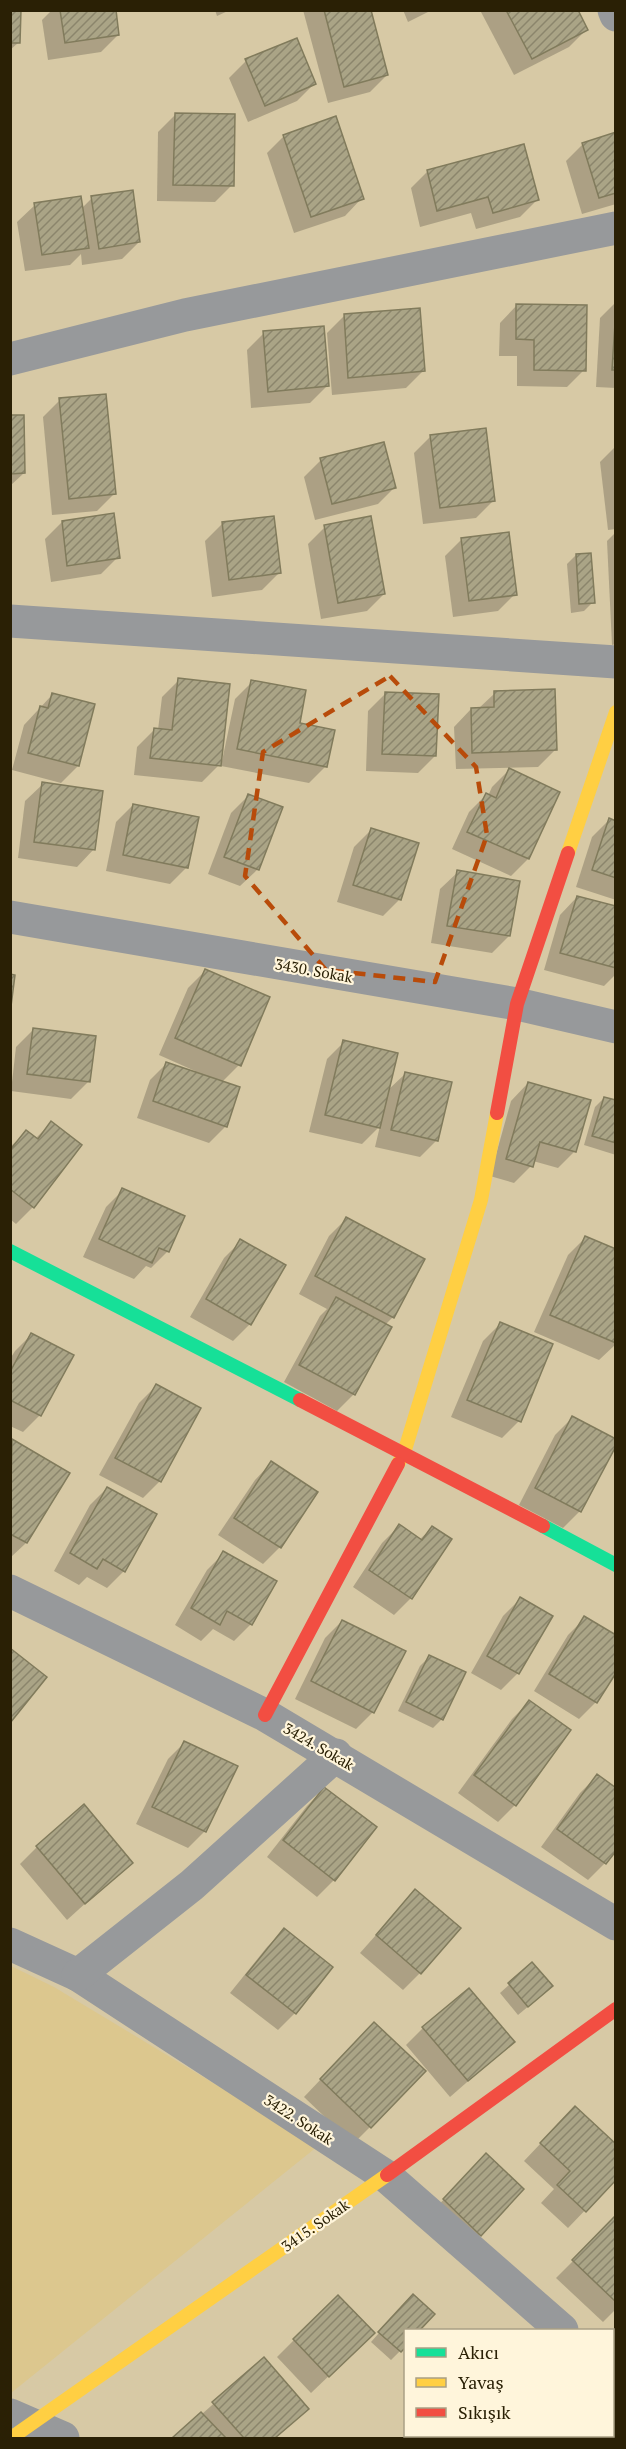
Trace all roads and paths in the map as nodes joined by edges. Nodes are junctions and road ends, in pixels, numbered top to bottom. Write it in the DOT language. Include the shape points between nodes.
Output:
graph roads {
  1 [pos="615,228"];
  2 [pos="10,359"];
  3 [pos="10,621"];
  4 [pos="615,662"];
  5 [pos="615,712"];
  6 [pos="10,917"];
  7 [pos="517,1005"];
  8 [pos="615,1027"];
  9 [pos="10,1251"];
  10 [pos="404,1453"];
  11 [pos="615,1566"];
  12 [pos="10,1591"];
  13 [pos="265,1715"];
  14 [pos="336,1755"];
  15 [pos="615,1924"];
  16 [pos="10,1944"];
  17 [pos="78,1975"];
  18 [pos="615,2008"];
  19 [pos="386,2176"];
  20 [pos="560,2329"];
  21 [pos="17,2426"];
  22 [pos="63,2439"];
  1 -- 2 [label="street" via="184,315"];
  3 -- 4 [label="street"];
  5 -- 7 [label="street"];
  6 -- 7 [label="street, 3430. Sokak"];
  7 -- 8 [label="street, 3430. Sokak"];
  7 -- 10 [label="street" via="481,1200"];
  9 -- 10 [label="street"];
  10 -- 11 [label="street"];
  10 -- 13 [label="street"];
  12 -- 13 [label="street, 3424. Sokak"];
  13 -- 14 [label="street, 3424. Sokak"];
  14 -- 15 [label="street, 3424. Sokak"];
  14 -- 17 [label="street" via="192,1885"];
  16 -- 17 [label="street, 3422. Sokak"];
  17 -- 19 [label="street, 3422. Sokak"];
  18 -- 19 [label="street, 3415. Sokak"];
  19 -- 20 [label="street, 3422. Sokak"];
  19 -- 21 [label="street, 3415. Sokak"];
  21 -- 22 [label="street"];
}
